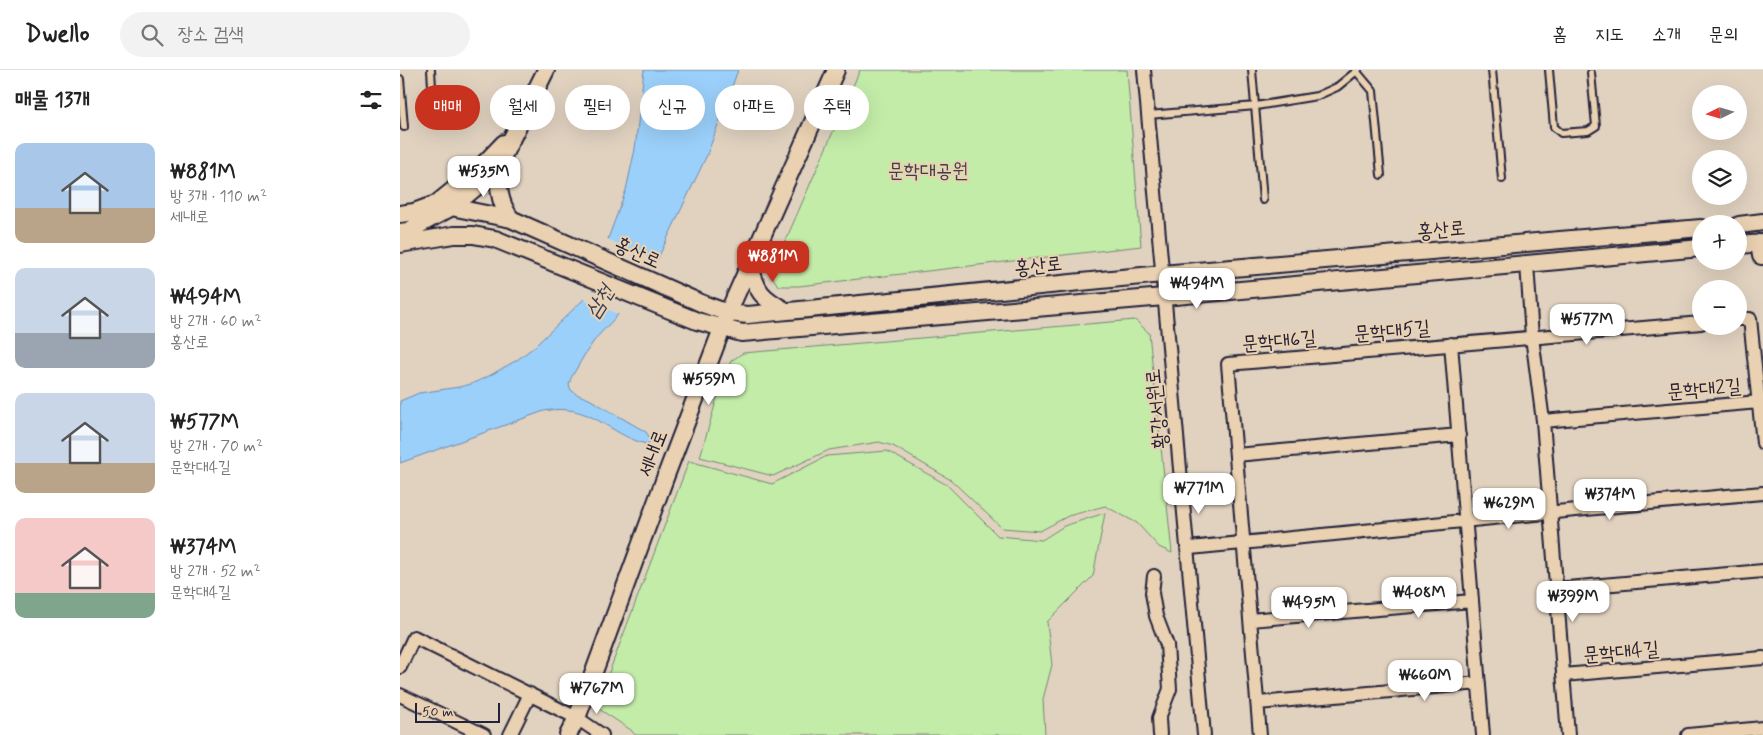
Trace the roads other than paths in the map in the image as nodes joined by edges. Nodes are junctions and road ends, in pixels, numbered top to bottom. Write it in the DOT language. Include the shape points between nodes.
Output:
graph roads {
  1 [pos="431,70"];
  2 [pos="546,70"];
  3 [pos="836,70"];
  4 [pos="1144,70"];
  5 [pos="1252,70"];
  6 [pos="1492,70"];
  7 [pos="1550,70"];
  8 [pos="1358,71"];
  9 [pos="1591,73"];
  10 [pos="400,79"];
  11 [pos="432,85"];
  12 [pos="1256,106"];
  13 [pos="1148,114"];
  14 [pos="404,127"];
  15 [pos="516,131"];
  16 [pos="502,158"];
  17 [pos="1381,175"];
  18 [pos="1502,179"];
  19 [pos="1263,200"];
  20 [pos="436,204"];
  21 [pos="452,207"];
  22 [pos="400,214"];
  23 [pos="511,219"];
  24 [pos="1763,220"];
  25 [pos="1747,223"];
  26 [pos="1692,229"];
  27 [pos="400,232"];
  28 [pos="400,244"];
  29 [pos="1747,246"];
  30 [pos="1762,247"];
  31 [pos="1692,249"];
  32 [pos="749,264"];
  33 [pos="1527,264"];
  34 [pos="1162,274"];
  35 [pos="1164,297"];
  36 [pos="786,311"];
  37 [pos="728,313"];
  38 [pos="1747,319"];
  39 [pos="1692,323"];
  40 [pos="722,329"];
  41 [pos="1532,337"];
  42 [pos="1451,344"];
  43 [pos="1335,354"];
  44 [pos="1759,402"];
  45 [pos="1543,421"];
  46 [pos="1459,435"];
  47 [pos="1763,443"];
  48 [pos="1236,455"];
  49 [pos="1763,493"];
  50 [pos="1550,512"];
  51 [pos="1466,520"];
  52 [pos="1244,543"];
  53 [pos="1189,548"];
  54 [pos="1763,571"];
  55 [pos="1154,576"];
  56 [pos="1556,589"];
  57 [pos="1472,600"];
  58 [pos="1250,620"];
  59 [pos="1763,658"];
  60 [pos="400,667"];
  61 [pos="1563,675"];
  62 [pos="1479,684"];
  63 [pos="530,694"];
  64 [pos="400,695"];
  65 [pos="1258,703"];
  66 [pos="577,718"];
  67 [pos="1763,728"];
  68 [pos="484,735"];
  69 [pos="510,735"];
  70 [pos="568,735"];
  71 [pos="602,735"];
  72 [pos="1160,735"];
  73 [pos="1204,735"];
  74 [pos="1260,735"];
  75 [pos="1483,735"];
  76 [pos="1568,735"];
  77 [pos="1688,735"];
  1 -- 11 [label="lane"];
  2 -- 15 [label="street"];
  3 -- 32 [label="street, 세내로"];
  4 -- 13 [label="street, 황강서원로"];
  5 -- 12 [label="lane"];
  6 -- 18 [label="lane"];
  7 -- 9 [label="lane" via="1554,127 1561,133 1588,132 1596,126"];
  8 -- 12 [label="lane" via="1338,87 1317,96"];
  8 -- 17 [label="lane" via="1373,91"];
  10 -- 14 [label="lane"];
  12 -- 13 [label="lane"];
  12 -- 19 [label="lane"];
  13 -- 34 [label="street, 황강서원로"];
  15 -- 16 [label="street"];
  15 -- 20 [label="street" via="477,172"];
  16 -- 21 [label="street" via="492,174"];
  16 -- 23 [label="street" via="499,190"];
  20 -- 21 [label="street, 홍산로"];
  20 -- 22 [label="street, 홍산로"];
  21 -- 23 [label="street, 홍산로"];
  21 -- 27 [label="street" via="408,231"];
  23 -- 37 [label="street, 홍산로"];
  24 -- 25 [label="street"];
  26 -- 34 [label="street, 홍산로"];
  28 -- 40 [label="street, 홍산로" via="454,235 495,239"];
  29 -- 30 [label="street"];
  31 -- 33 [label="street, 홍산로"];
  32 -- 36 [label="street" via="755,286 768,301"];
  32 -- 37 [label="street, 세내로"];
  33 -- 35 [label="street, 홍산로"];
  33 -- 41 [label="street, 문학대4길"];
  34 -- 35 [label="street, 황강서원로"];
  34 -- 36 [label="street, 홍산로"];
  35 -- 40 [label="street, 홍산로" via="742,333"];
  35 -- 53 [label="street, 황강서원로"];
  36 -- 37 [label="street, 홍산로" via="748,315"];
  37 -- 40 [label="street, 세내로"];
  38 -- 44 [label="street, 문학대2길" via="1750,319"];
  39 -- 41 [label="street"];
  40 -- 66 [label="street, 세내로"];
  41 -- 42 [label="street"];
  41 -- 45 [label="street, 문학대4길"];
  42 -- 43 [label="street, 문학대5길"];
  42 -- 46 [label="street, 문학대5길"];
  43 -- 48 [label="street, 문학대6길" via="1228,364"];
  44 -- 45 [label="street, 문학대2길"];
  44 -- 47 [label="street, 문학대2길"];
  45 -- 50 [label="street, 문학대4길"];
  46 -- 48 [label="street"];
  46 -- 51 [label="street, 문학대5길"];
  48 -- 52 [label="street, 문학대6길"];
  49 -- 50 [label="street"];
  50 -- 51 [label="street"];
  50 -- 56 [label="street, 문학대4길"];
  51 -- 52 [label="street"];
  51 -- 57 [label="street, 문학대5길"];
  52 -- 53 [label="street"];
  52 -- 58 [label="street, 문학대6길"];
  53 -- 73 [label="street, 황강서원로"];
  54 -- 56 [label="street"];
  55 -- 72 [label="street" via="1152,593 1156,616 1167,645 1170,688 1159,718"];
  56 -- 61 [label="street, 문학대4길"];
  57 -- 58 [label="street"];
  57 -- 62 [label="street, 문학대5길"];
  58 -- 65 [label="street, 문학대6길"];
  59 -- 61 [label="street, 문학대4길"];
  60 -- 63 [label="street" via="414,638"];
  61 -- 76 [label="street, 문학대4길"];
  62 -- 65 [label="street"];
  62 -- 75 [label="street, 문학대5길"];
  63 -- 66 [label="street"];
  63 -- 69 [label="street"];
  64 -- 68 [label="street"];
  65 -- 74 [label="street, 문학대6길"];
  66 -- 70 [label="street, 세내로"];
  66 -- 71 [label="street"];
  67 -- 77 [label="street"];
}
